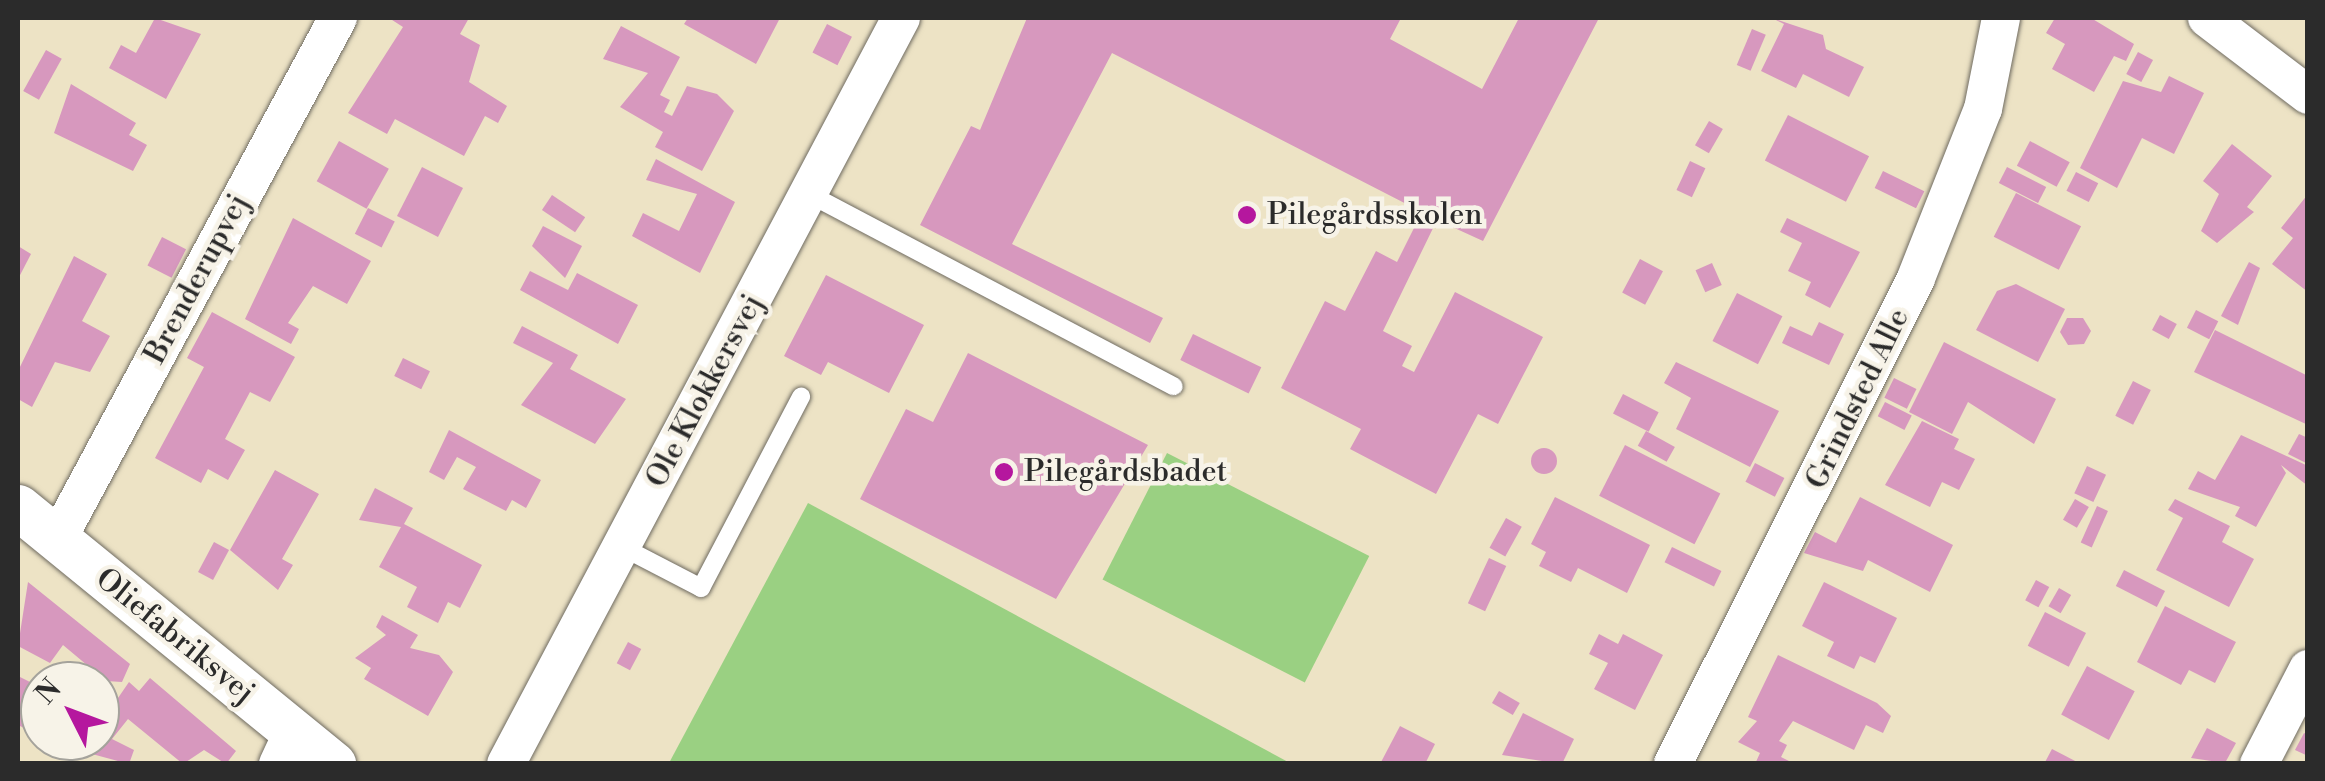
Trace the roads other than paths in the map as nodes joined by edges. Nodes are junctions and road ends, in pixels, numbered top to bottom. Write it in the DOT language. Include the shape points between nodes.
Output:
graph roads {
  1 [pos="338,18"];
  2 [pos="902,18"];
  3 [pos="2001,18"];
  4 [pos="2207,18"];
  5 [pos="2308,95"];
  6 [pos="811,195"];
  7 [pos="1174,386"];
  8 [pos="801,396"];
  9 [pos="18,508"];
  10 [pos="57,540"];
  11 [pos="622,547"];
  12 [pos="2308,669"];
  13 [pos="286,748"];
  14 [pos="333,764"];
  15 [pos="506,764"];
  16 [pos="1673,764"];
  17 [pos="2259,764"];
  1 -- 10 [label="street, Brenderupvej"];
  2 -- 6 [label="street, Ole Klokkersvej"];
  3 -- 16 [label="street, Grindsted Alle" via="1982,108 1916,278"];
  4 -- 5 [label="street"];
  6 -- 7 [label="lane"];
  6 -- 11 [label="street, Ole Klokkersvej"];
  8 -- 11 [label="lane" via="701,588"];
  9 -- 10 [label="street, Oliefabriksvej"];
  10 -- 13 [label="street, Oliefabriksvej"];
  11 -- 15 [label="street, Ole Klokkersvej"];
  12 -- 17 [label="street"];
  13 -- 14 [label="street, Oliefabriksvej"];
}
